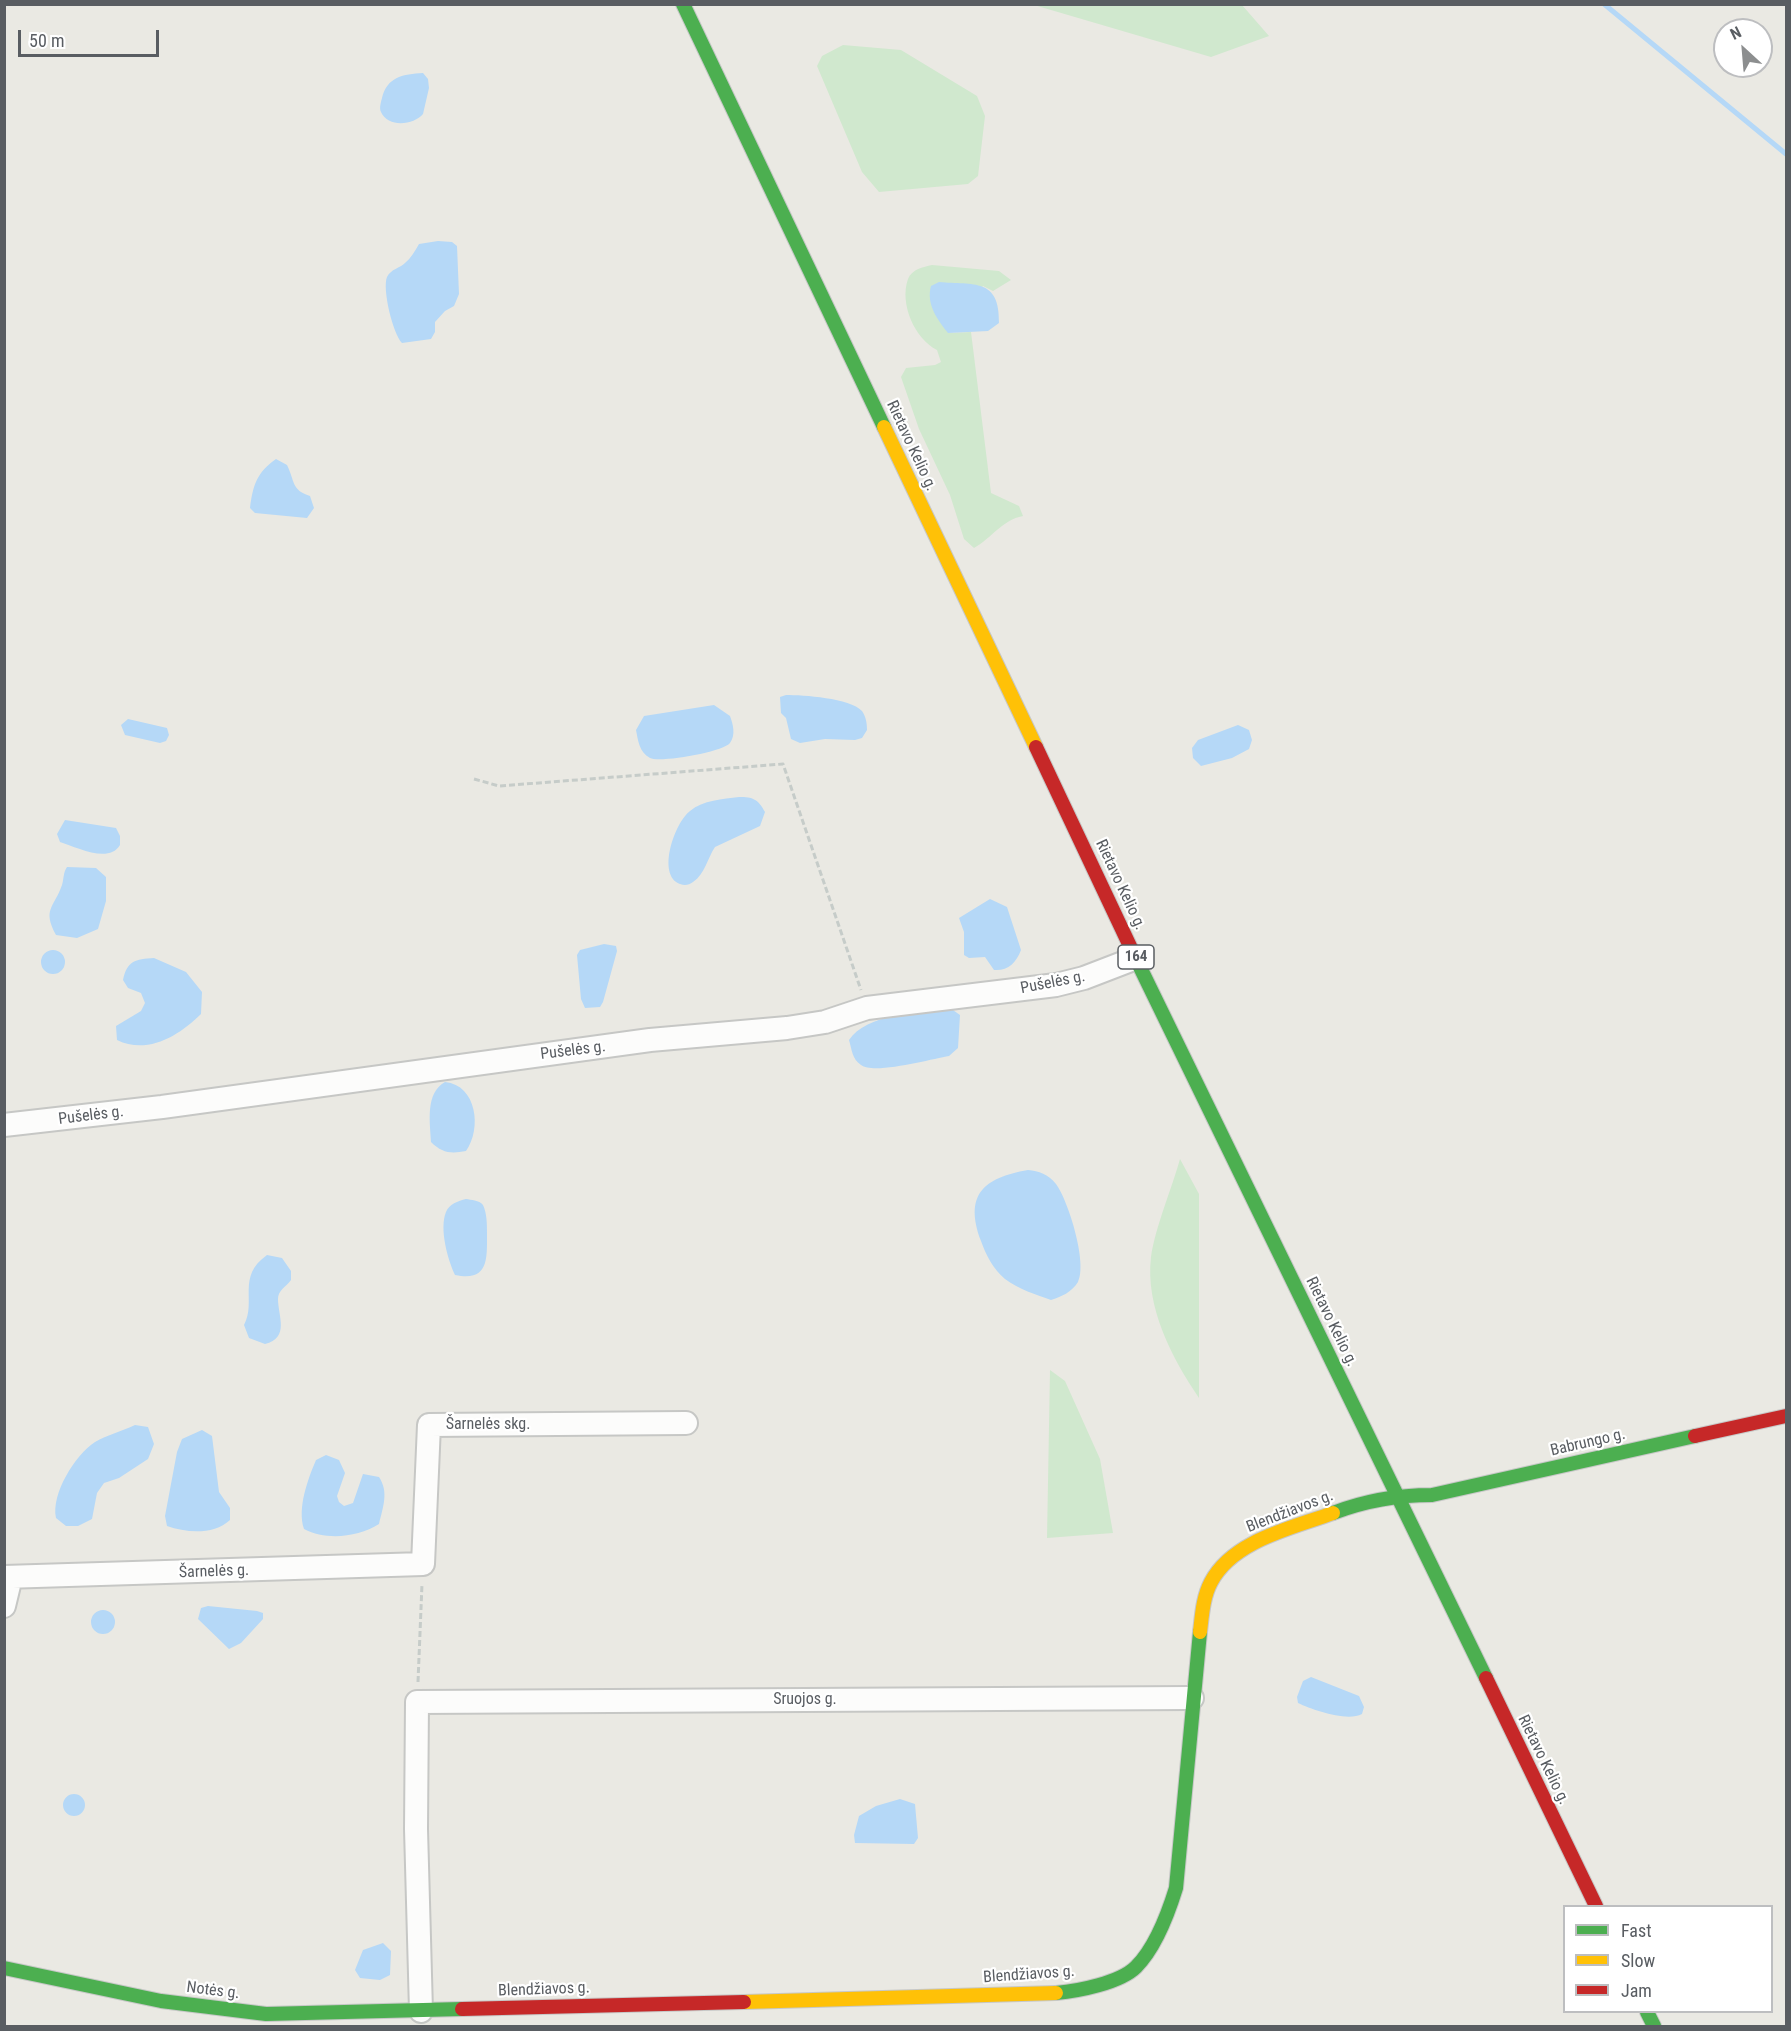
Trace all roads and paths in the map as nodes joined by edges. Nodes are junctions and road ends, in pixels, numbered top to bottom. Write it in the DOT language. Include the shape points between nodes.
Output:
graph roads {
  1 [pos="683,4"];
  2 [pos="474,779"];
  3 [pos="1136,958"];
  4 [pos="867,1008"];
  5 [pos="4,1125"];
  6 [pos="1786,1416"];
  7 [pos="686,1423"];
  8 [pos="1397,1495"];
  9 [pos="423,1564"];
  10 [pos="8,1577"];
  11 [pos="4,1606"];
  12 [pos="1192,1698"];
  13 [pos="417,1702"];
  14 [pos="1596,1905"];
  15 [pos="4,1968"];
  16 [pos="414,2016"];
  1 -- 3 [label="street, Rietavo Kelio g. / 164"];
  2 -- 4 [label="path" via="499,786 783,764"];
  3 -- 4 [label="street, Pušelės g." via="1056,985"];
  3 -- 8 [label="street, Rietavo Kelio g. / 164"];
  4 -- 5 [label="street, Pušelės g." via="825,1022 787,1028 650,1041"];
  6 -- 8 [label="street, Babrungo g." via="1432,1495"];
  7 -- 9 [label="street, Šarnelės skg." via="429,1425"];
  8 -- 12 [label="street, Blendžiavos g." via="1359,1503 1284,1530 1249,1545 1226,1562 1211,1582 1203,1607"];
  8 -- 14 [label="street, Rietavo Kelio g. / 164"];
  9 -- 10 [label="street, Šarnelės g."];
  9 -- 13 [label="path"];
  10 -- 11 [label="street"];
  12 -- 13 [label="street, Sruojos g."];
  12 -- 16 [label="street, Blendžiavos g." via="1176,1888 1166,1920 1135,1968 1103,1984 1032,1995"];
  13 -- 16 [label="street"];
  15 -- 16 [label="street, Notės g." via="161,2001 266,2014"];
}
